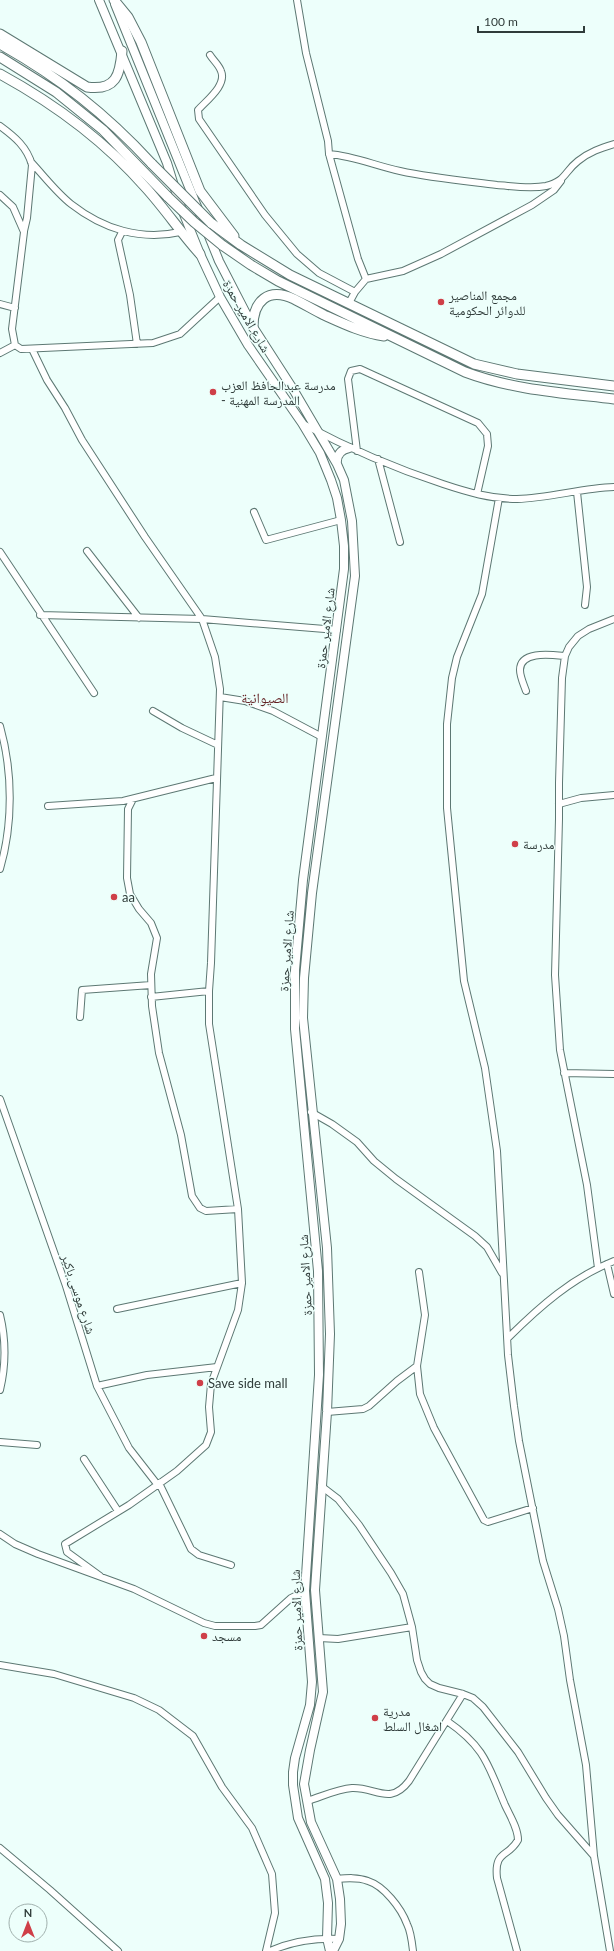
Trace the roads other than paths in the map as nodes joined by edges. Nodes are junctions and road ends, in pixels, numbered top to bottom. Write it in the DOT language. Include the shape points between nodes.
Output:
graph roads {
  1 [pos="99,0"];
  2 [pos="114,0"];
  3 [pos="297,0"];
  4 [pos="0,34"];
  5 [pos="0,44"];
  6 [pos="122,51"];
  7 [pos="210,55"];
  8 [pos="0,57"];
  9 [pos="0,74"];
  10 [pos="0,126"];
  11 [pos="614,144"];
  12 [pos="329,154"];
  13 [pos="31,162"];
  14 [pos="563,179"];
  15 [pos="0,188"];
  16 [pos="2,197"];
  17 [pos="24,232"];
  18 [pos="122,232"];
  19 [pos="180,232"];
  20 [pos="241,245"];
  21 [pos="200,254"];
  22 [pos="366,279"];
  23 [pos="355,292"];
  24 [pos="220,297"];
  25 [pos="349,303"];
  26 [pos="0,304"];
  27 [pos="15,308"];
  28 [pos="253,327"];
  29 [pos="392,337"];
  30 [pos="137,344"];
  31 [pos="15,345"];
  32 [pos="32,349"];
  33 [pos="0,353"];
  34 [pos="614,386"];
  35 [pos="293,389"];
  36 [pos="282,395"];
  37 [pos="614,399"];
  38 [pos="302,423"];
  39 [pos="319,432"];
  40 [pos="349,448"];
  41 [pos="357,452"];
  42 [pos="378,459"];
  43 [pos="337,464"];
  44 [pos="614,487"];
  45 [pos="577,492"];
  46 [pos="477,494"];
  47 [pos="499,498"];
  48 [pos="254,512"];
  49 [pos="341,520"];
  50 [pos="400,542"];
  51 [pos="87,551"];
  52 [pos="0,552"];
  53 [pos="585,605"];
  54 [pos="40,615"];
  55 [pos="139,618"];
  56 [pos="202,619"];
  57 [pos="614,619"];
  58 [pos="337,630"];
  59 [pos="565,656"];
  60 [pos="526,691"];
  61 [pos="94,693"];
  62 [pos="220,697"];
  63 [pos="153,711"];
  64 [pos="0,726"];
  65 [pos="322,737"];
  66 [pos="218,745"];
  67 [pos="216,778"];
  68 [pos="614,795"];
  69 [pos="133,799"];
  70 [pos="559,804"];
  71 [pos="48,806"];
  72 [pos="0,869"];
  73 [pos="150,986"];
  74 [pos="209,991"];
  75 [pos="151,997"];
  76 [pos="80,1017"];
  77 [pos="564,1073"];
  78 [pos="614,1074"];
  79 [pos="0,1099"];
  80 [pos="311,1112"];
  81 [pos="320,1181"];
  82 [pos="309,1182"];
  83 [pos="238,1208"];
  84 [pos="614,1261"];
  85 [pos="607,1264"];
  86 [pos="598,1268"];
  87 [pos="419,1272"];
  88 [pos="503,1274"];
  89 [pos="242,1283"];
  90 [pos="614,1294"];
  91 [pos="117,1309"];
  92 [pos="0,1315"];
  93 [pos="508,1338"];
  94 [pos="417,1366"];
  95 [pos="217,1367"];
  96 [pos="97,1386"];
  97 [pos="0,1390"];
  98 [pos="327,1412"];
  99 [pos="0,1442"];
  100 [pos="37,1446"];
  101 [pos="84,1459"];
  102 [pos="159,1483"];
  103 [pos="321,1486"];
  104 [pos="533,1508"];
  105 [pos="118,1512"];
  106 [pos="0,1534"];
  107 [pos="307,1551"];
  108 [pos="316,1552"];
  109 [pos="231,1565"];
  110 [pos="100,1576"];
  111 [pos="305,1591"];
  112 [pos="412,1627"];
  113 [pos="318,1638"];
  114 [pos="0,1665"];
  115 [pos="463,1694"];
  116 [pos="446,1721"];
  117 [pos="307,1801"];
  118 [pos="0,1848"];
  119 [pos="594,1856"];
  120 [pos="337,1879"];
  121 [pos="326,1938"];
  122 [pos="339,1939"];
  123 [pos="118,1951"];
  124 [pos="266,1951"];
  125 [pos="270,1951"];
  126 [pos="330,1951"];
  127 [pos="333,1951"];
  128 [pos="413,1951"];
  129 [pos="517,1951"];
  130 [pos="610,1951"];
  1 -- 6 [label="main road, شارع الامير حمزة"];
  2 -- 20 [label="main road" via="128,17 141,42 200,191"];
  2 -- 28 [label="main road, شارع الامير حمزة" via="219,261"];
  3 -- 12 [label="street"];
  4 -- 6 [label="main road" via="87,87 103,87 117,77"];
  5 -- 20 [label="main road, bridge" via="67,85 125,135 211,223"];
  6 -- 21 [label="main road, شارع الامير حمزة"];
  7 -- 23 [label="street" via="221,71 222,78 220,85 198,110 199,120 265,215 296,254 319,273"];
  8 -- 29 [label="main road, bridge" via="56,92 103,130 168,197 222,245 278,280"];
  9 -- 19 [label="main road" via="38,95 74,120 102,144 146,188"];
  10 -- 13 [label="street" via="27,150"];
  11 -- 14 [label="street" via="589,153 579,160"];
  12 -- 14 [label="street" via="426,176 522,187 545,186"];
  12 -- 22 [label="street"];
  13 -- 17 [label="street"];
  13 -- 18 [label="street" via="72,204"];
  14 -- 22 [label="street" via="554,190 532,205 441,254 403,271"];
  15 -- 16 [label="street"];
  16 -- 17 [label="street" via="13,207"];
  17 -- 27 [label="street"];
  18 -- 19 [label="street" via="159,236"];
  18 -- 30 [label="street" via="118,240"];
  19 -- 21 [label="main road"];
  20 -- 25 [label="main road" via="290,275"];
  21 -- 24 [label="main road, شارع الامير حمزة"];
  22 -- 23 [label="street"];
  23 -- 25 [label="street"];
  24 -- 30 [label="street" via="180,334 153,343"];
  24 -- 36 [label="main road, شارع الامير حمزة" via="248,345"];
  25 -- 34 [label="main road" via="474,364 517,374"];
  26 -- 27 [label="street"];
  27 -- 31 [label="street" via="12,329"];
  28 -- 29 [label="main road" via="254,310 258,304 268,297 282,295 363,332"];
  28 -- 35 [label="main road, شارع الامير حمزة"];
  29 -- 37 [label="main road" via="490,382"];
  30 -- 32 [label="street"];
  31 -- 32 [label="street" via="21,349"];
  31 -- 33 [label="street"];
  32 -- 56 [label="street" via="82,440"];
  35 -- 36 [label="main road"];
  35 -- 39 [label="main road, شارع الامير حمزة"];
  36 -- 38 [label="main road, شارع الامير حمزة"];
  38 -- 39 [label="street"];
  38 -- 49 [label="main road, شارع الامير حمزة" via="320,453 331,480"];
  39 -- 40 [label="street"];
  39 -- 43 [label="main road, شارع الامير حمزة"];
  40 -- 41 [label="street"];
  40 -- 43 [label="main road" via="338,456"];
  41 -- 42 [label="street"];
  41 -- 46 [label="street" via="348,380 351,371 360,368 468,417 483,428 488,446"];
  42 -- 46 [label="street" via="419,476"];
  42 -- 50 [label="street"];
  43 -- 80 [label="main road, شارع الامير حمزة" via="350,506 355,576 306,949 303,1018"];
  44 -- 45 [label="street"];
  45 -- 47 [label="street" via="546,497"];
  45 -- 53 [label="street" via="587,587"];
  46 -- 47 [label="street"];
  47 -- 88 [label="street" via="482,594 457,657 452,678 446,724 446,762 447,808 464,981 485,1068 497,1151"];
  48 -- 49 [label="street" via="266,540"];
  49 -- 58 [label="main road, شارع الامير حمزة" via="344,569"];
  51 -- 55 [label="street"];
  52 -- 54 [label="street"];
  54 -- 55 [label="street"];
  54 -- 61 [label="street"];
  55 -- 56 [label="street"];
  56 -- 58 [label="street"];
  56 -- 62 [label="street" via="215,657"];
  57 -- 59 [label="street" via="578,636"];
  58 -- 65 [label="main road, شارع الامير حمزة"];
  59 -- 60 [label="street" via="535,655 522,663 520,672"];
  59 -- 70 [label="street" via="562,678"];
  62 -- 65 [label="street" via="245,701 273,711"];
  62 -- 66 [label="street"];
  63 -- 66 [label="street"];
  64 -- 72 [label="street" via="7,756 9,798 9,824"];
  65 -- 82 [label="main road, شارع الامير حمزة" via="303,880 295,970 295,1029"];
  66 -- 67 [label="street"];
  67 -- 69 [label="street"];
  67 -- 74 [label="street"];
  68 -- 70 [label="street" via="581,798"];
  69 -- 71 [label="street"];
  69 -- 73 [label="street" via="128,809 127,878 130,894 155,930 157,938"];
  70 -- 77 [label="street" via="554,975"];
  73 -- 75 [label="street"];
  73 -- 76 [label="street" via="82,990"];
  74 -- 75 [label="street"];
  74 -- 83 [label="street" via="209,1024"];
  75 -- 83 [label="street" via="159,1053 181,1135 194,1200 206,1212"];
  77 -- 78 [label="street"];
  77 -- 86 [label="street" via="587,1185"];
  79 -- 96 [label="street, شارع موسى باكير" via="66,1286"];
  80 -- 81 [label="main road, شارع الامير حمزة"];
  80 -- 88 [label="street" via="357,1142 374,1161 396,1179 475,1236 487,1247"];
  81 -- 82 [label="main road"];
  81 -- 98 [label="main road, شارع الامير حمزة" via="330,1304"];
  82 -- 107 [label="main road, شارع الامير حمزة" via="318,1271 319,1313 317,1414"];
  83 -- 89 [label="street"];
  84 -- 85 [label="street"];
  85 -- 86 [label="street"];
  85 -- 90 [label="street"];
  86 -- 93 [label="street" via="547,1302"];
  87 -- 94 [label="street" via="425,1315"];
  88 -- 93 [label="street"];
  89 -- 91 [label="street"];
  89 -- 95 [label="street" via="238,1310"];
  92 -- 97 [label="street" via="5,1352"];
  93 -- 104 [label="street" via="517,1427"];
  94 -- 98 [label="street" via="369,1406 363,1409"];
  94 -- 104 [label="street" via="418,1386 424,1406 484,1520 488,1522"];
  95 -- 96 [label="street" via="147,1375"];
  95 -- 102 [label="street" via="211,1384 211,1432 206,1445 192,1459"];
  96 -- 102 [label="street, شارع موسى باكير" via="129,1448 148,1474 157,1484"];
  98 -- 103 [label="main road, شارع الامير حمزة"];
  99 -- 100 [label="street"];
  101 -- 105 [label="street"];
  102 -- 105 [label="street"];
  102 -- 109 [label="street" via="192,1549 199,1555"];
  103 -- 108 [label="main road, شارع الامير حمزة"];
  103 -- 112 [label="street" via="338,1499 359,1525 391,1573 403,1594"];
  104 -- 119 [label="street" via="544,1561 561,1620 582,1735"];
  105 -- 110 [label="street" via="65,1544 67,1552"];
  106 -- 110 [label="street" via="15,1544 51,1560"];
  107 -- 108 [label="main road"];
  107 -- 111 [label="main road, شارع الامير حمزة"];
  108 -- 113 [label="main road, شارع الامير حمزة"];
  110 -- 111 [label="street" via="215,1626 261,1625 290,1598"];
  111 -- 121 [label="main road, شارع الامير حمزة" via="312,1691 295,1758 293,1785 298,1818 325,1879 328,1903"];
  112 -- 113 [label="street" via="338,1639"];
  112 -- 115 [label="street" via="417,1660 425,1679 439,1688"];
  113 -- 117 [label="main road, شارع الامير حمزة" via="323,1692 305,1772"];
  114 -- 124 [label="street" via="54,1674 134,1698 159,1710 194,1736 222,1787 252,1828 272,1874 275,1913"];
  115 -- 116 [label="street"];
  115 -- 119 [label="street" via="473,1698 483,1707 518,1752 558,1815"];
  116 -- 117 [label="street" via="409,1781 400,1791 388,1795 353,1788"];
  116 -- 129 [label="street" via="474,1743 486,1759 516,1827 518,1840 502,1854 496,1868"];
  117 -- 120 [label="main road, شارع الامير حمزة" via="311,1822"];
  118 -- 123 [label="street"];
  119 -- 130 [label="street"];
  120 -- 122 [label="main road, شارع الامير حمزة" via="341,1911"];
  120 -- 128 [label="street" via="368,1881 385,1892 402,1913"];
  121 -- 122 [label="street"];
  121 -- 125 [label="street" via="305,1939"];
  121 -- 126 [label="main road, شارع الامير حمزة"];
  122 -- 127 [label="main road, شارع الامير حمزة"];
}
